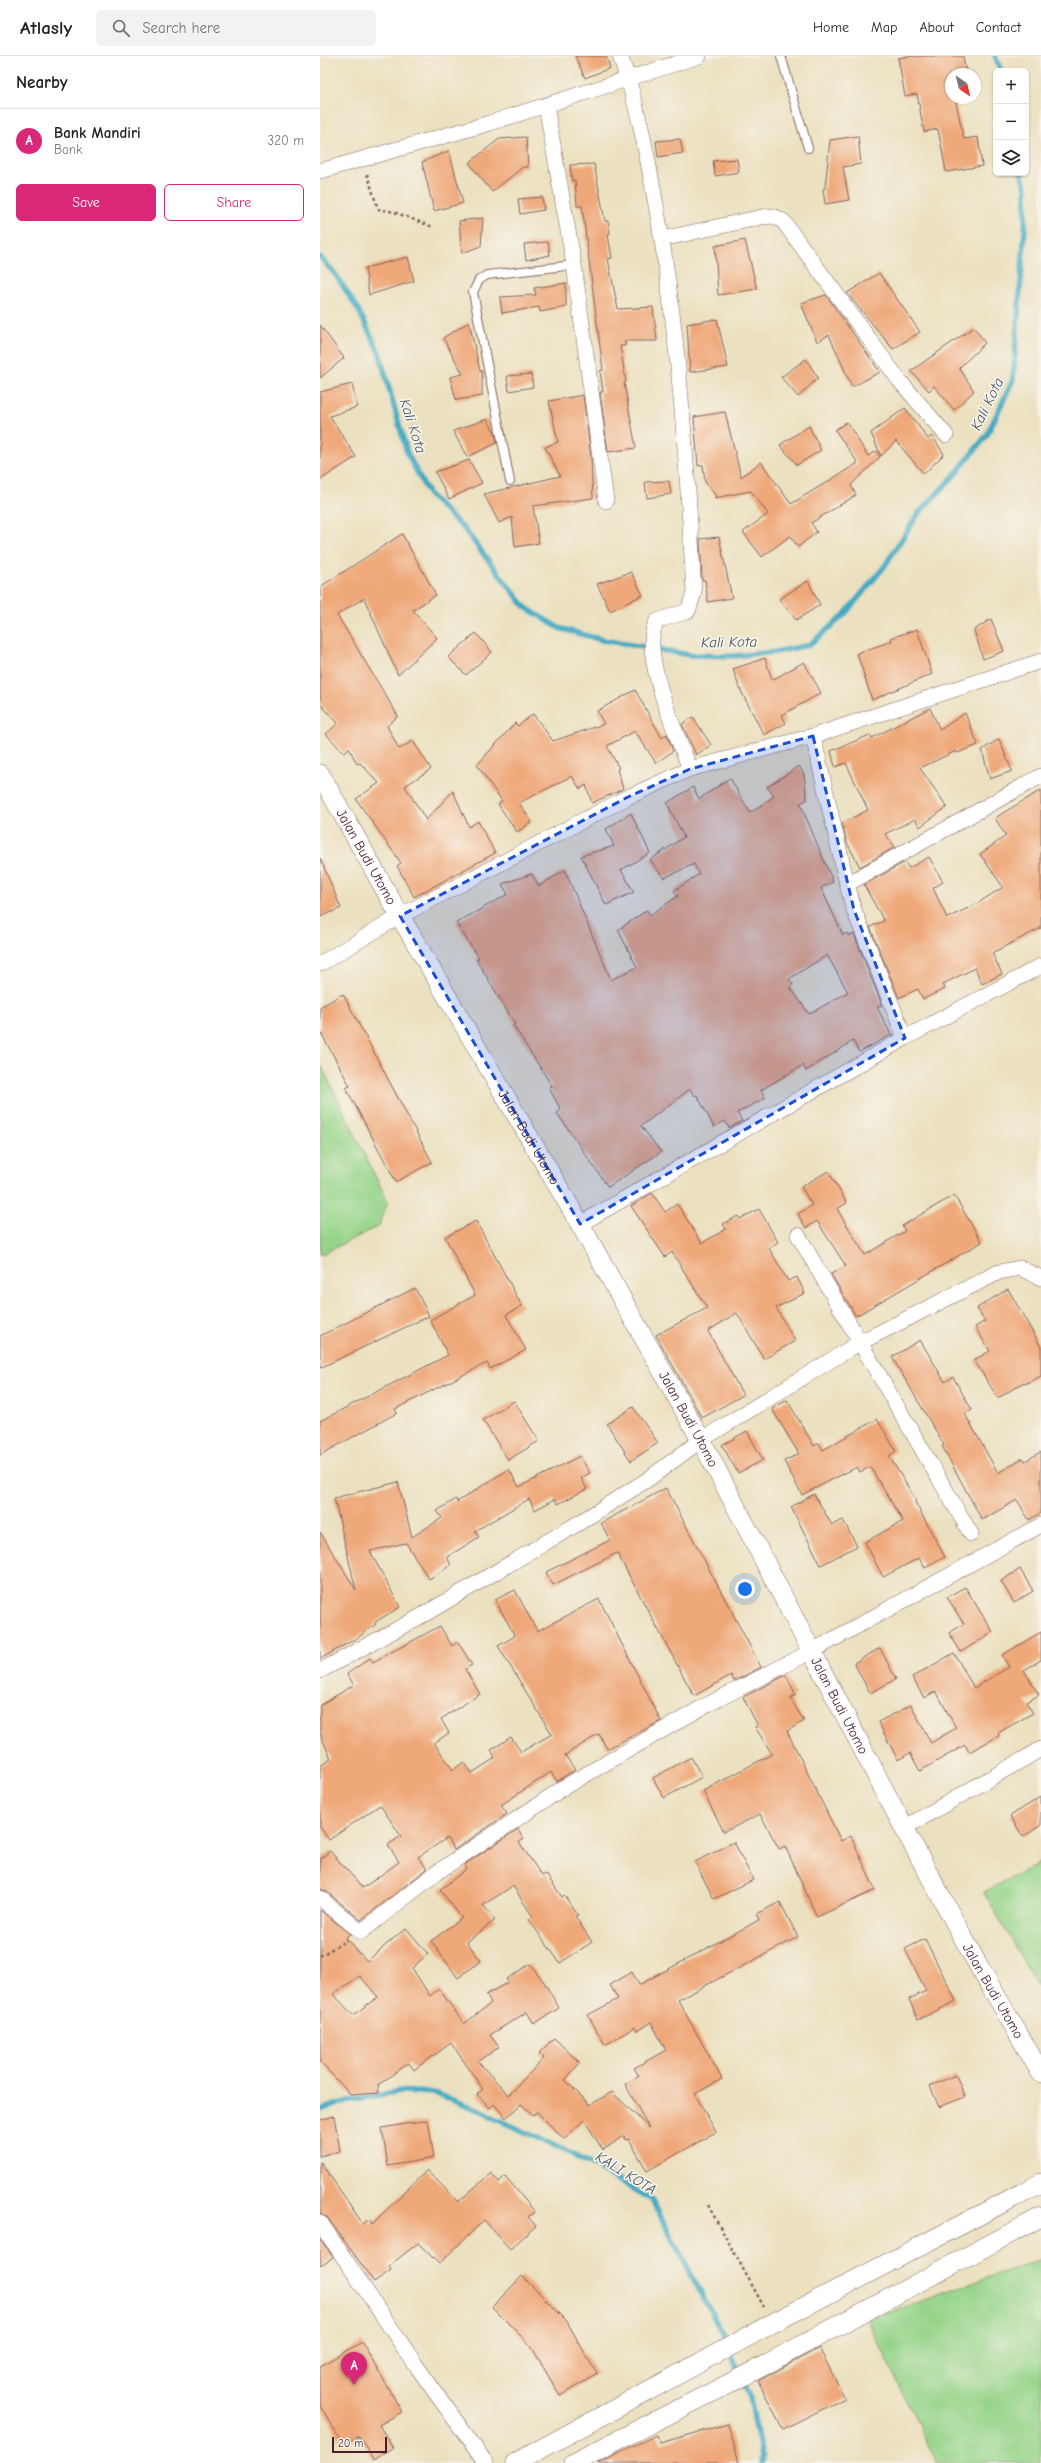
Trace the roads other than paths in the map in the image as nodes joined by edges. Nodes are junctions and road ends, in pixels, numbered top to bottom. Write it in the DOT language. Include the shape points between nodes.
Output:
graph roads {
  1 [pos="620,56"];
  2 [pos="699,56"];
  3 [pos="781,56"];
  4 [pos="628,77"];
  5 [pos="546,105"];
  6 [pos="808,148"];
  7 [pos="320,171"];
  8 [pos="662,240"];
  9 [pos="574,265"];
  10 [pos="946,435"];
  11 [pos="510,480"];
  12 [pos="606,501"];
  13 [pos="1041,661"];
  14 [pos="813,736"];
  15 [pos="690,769"];
  16 [pos="320,774"];
  17 [pos="1041,776"];
  18 [pos="848,884"];
  19 [pos="400,916"];
  20 [pos="320,964"];
  21 [pos="1041,966"];
  22 [pos="905,1038"];
  23 [pos="580,1224"];
  24 [pos="798,1235"];
  25 [pos="1041,1278"];
  26 [pos="859,1343"];
  27 [pos="701,1440"];
  28 [pos="1041,1525"];
  29 [pos="971,1534"];
  30 [pos="812,1651"];
  31 [pos="320,1671"];
  32 [pos="1041,1749"];
  33 [pos="904,1828"];
  34 [pos="320,1898"];
  35 [pos="1041,2073"];
  36 [pos="1041,2183"];
  37 [pos="1041,2217"];
  38 [pos="320,2222"];
  39 [pos="486,2463"];
  40 [pos="515,2463"];
  41 [pos="573,2463"];
  1 -- 4 [label="street"];
  2 -- 4 [label="street"];
  3 -- 6 [label="lane"];
  4 -- 5 [label="street"];
  4 -- 8 [label="street" via="641,127"];
  5 -- 7 [label="street"];
  5 -- 9 [label="street"];
  8 -- 10 [label="street" via="762,217 773,216 783,221 898,380"];
  8 -- 15 [label="street" via="678,351 694,593 688,611 657,621 652,634 654,667"];
  9 -- 11 [label="lane" via="487,275 475,285 473,292"];
  9 -- 12 [label="street"];
  13 -- 14 [label="street"];
  14 -- 15 [label="street"];
  14 -- 18 [label="street"];
  15 -- 19 [label="street" via="628,797"];
  16 -- 19 [label="street, Jalan Budi Utomo"];
  17 -- 18 [label="street"];
  18 -- 22 [label="street" via="856,917"];
  19 -- 20 [label="street"];
  19 -- 23 [label="street, Jalan Budi Utomo"];
  21 -- 22 [label="street"];
  22 -- 23 [label="street"];
  23 -- 27 [label="street, Jalan Budi Utomo"];
  24 -- 26 [label="street"];
  25 -- 26 [label="street" via="1020,1268 999,1272"];
  26 -- 27 [label="street"];
  26 -- 29 [label="street"];
  27 -- 30 [label="street, Jalan Budi Utomo"];
  27 -- 31 [label="street" via="647,1480 582,1521 423,1615"];
  28 -- 30 [label="street"];
  30 -- 33 [label="street, Jalan Budi Utomo"];
  30 -- 34 [label="street" via="700,1708 566,1786 436,1873 361,1932"];
  32 -- 33 [label="street"];
  33 -- 35 [label="street, Jalan Budi Utomo" via="973,1956"];
  36 -- 40 [label="street" via="773,2323"];
  37 -- 41 [label="street" via="741,2377"];
  38 -- 39 [label="street" via="414,2364"];
}
